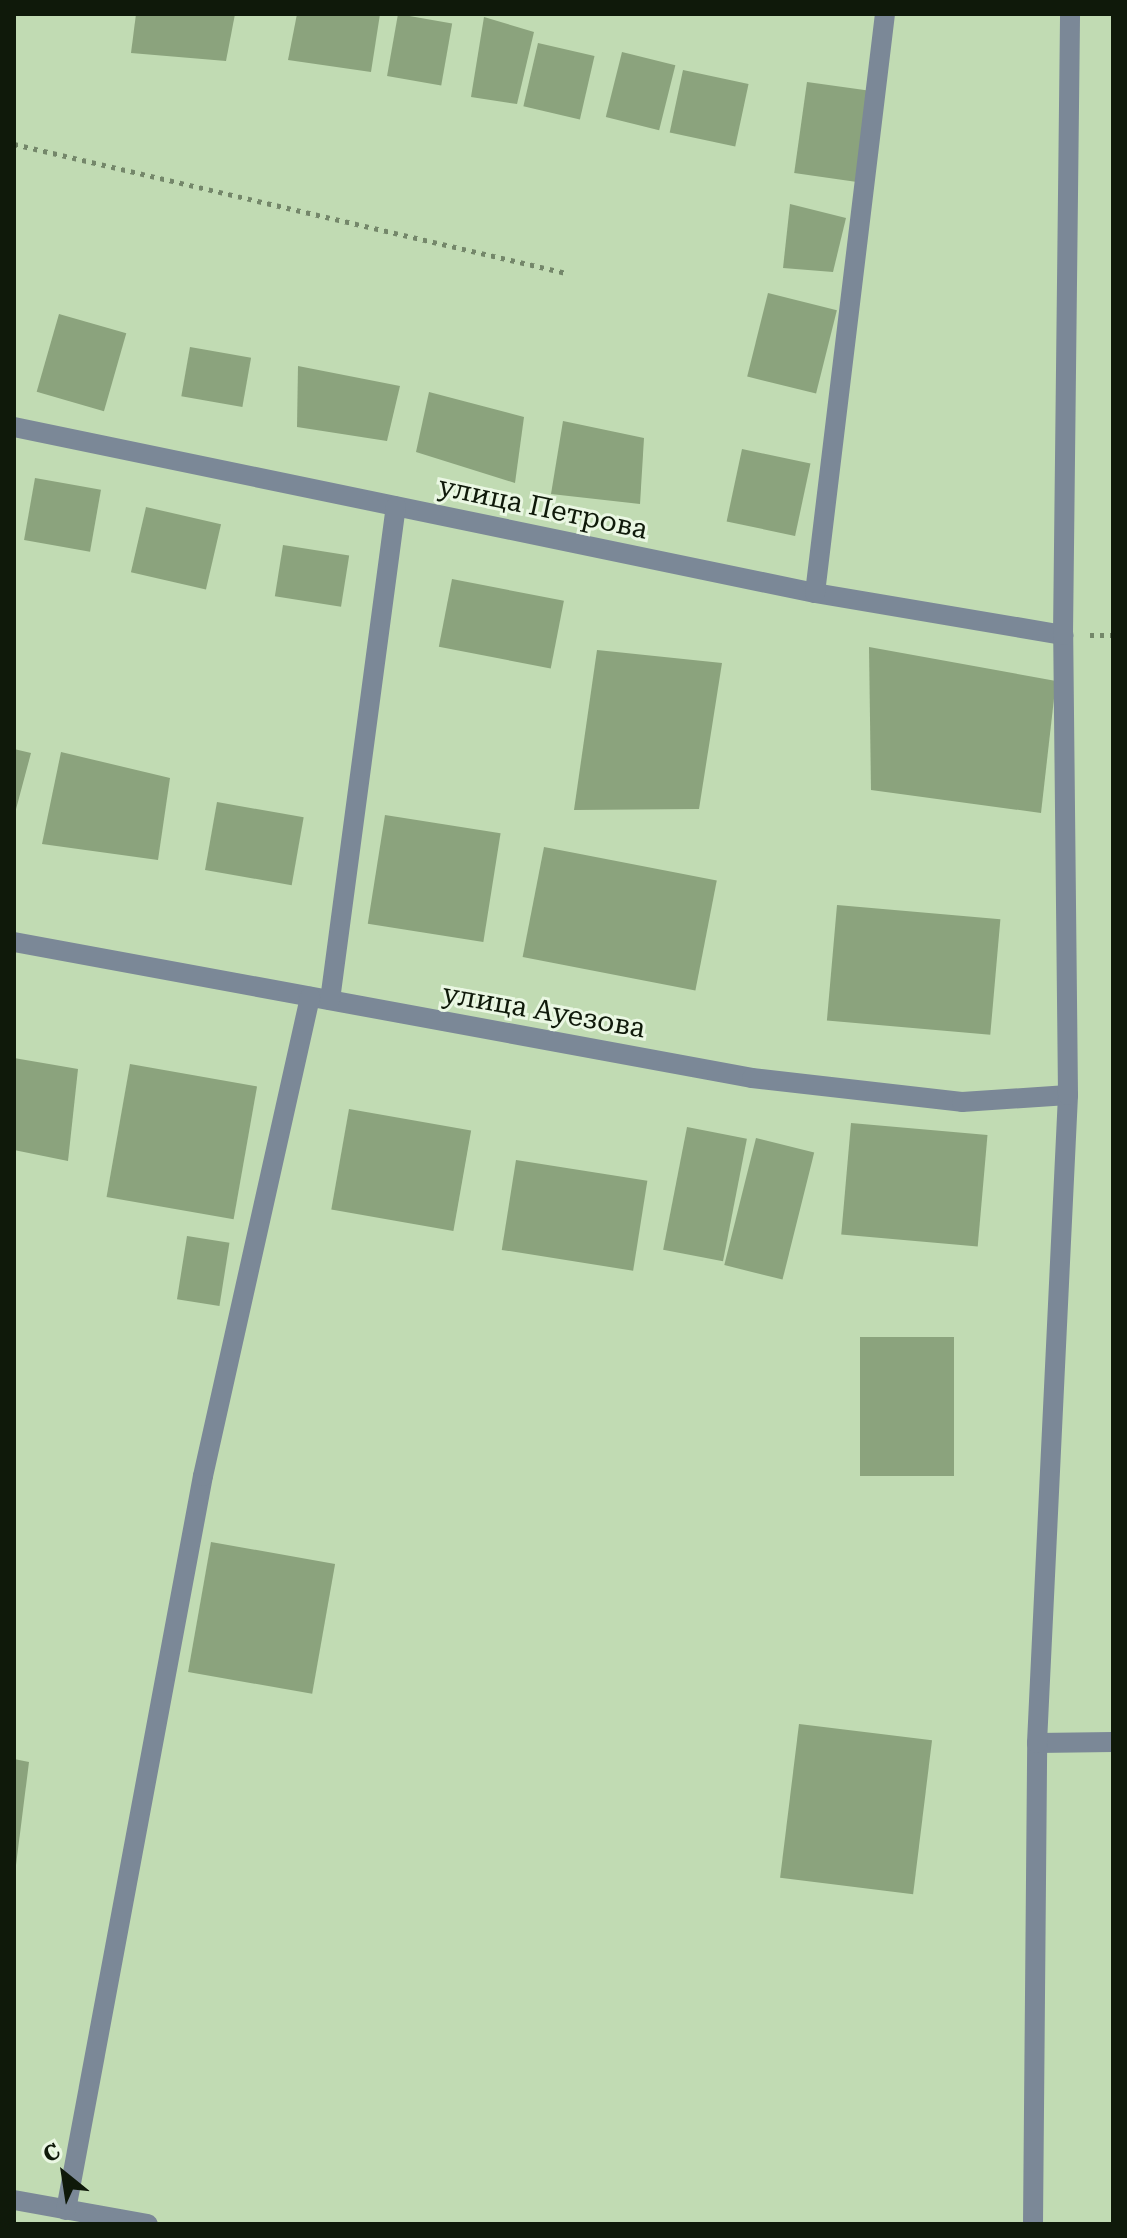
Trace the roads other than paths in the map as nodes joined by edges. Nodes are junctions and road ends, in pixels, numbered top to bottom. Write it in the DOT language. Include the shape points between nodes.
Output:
graph roads {
  1 [pos="885,14"];
  2 [pos="1070,14"];
  3 [pos="14,427"];
  4 [pos="396,506"];
  5 [pos="815,593"];
  6 [pos="1063,635"];
  7 [pos="14,942"];
  8 [pos="320,998"];
  9 [pos="1068,1095"];
  10 [pos="1113,1742"];
  11 [pos="1037,1743"];
  12 [pos="14,2200"];
  13 [pos="66,2210"];
  14 [pos="148,2224"];
  15 [pos="1033,2224"];
  1 -- 5 [label="street"];
  2 -- 6 [label="street"];
  3 -- 4 [label="street, улица Петрова"];
  4 -- 5 [label="street, улица Петрова"];
  4 -- 8 [label="street"];
  5 -- 6 [label="street, улица Петрова"];
  6 -- 9 [label="street"];
  7 -- 8 [label="street, улица Ауезова"];
  8 -- 9 [label="street, улица Ауезова" via="752,1078 962,1102"];
  8 -- 13 [label="street" via="203,1476"];
  9 -- 11 [label="street"];
  10 -- 11 [label="street"];
  11 -- 15 [label="street"];
  12 -- 13 [label="street"];
  13 -- 14 [label="street"];
}
